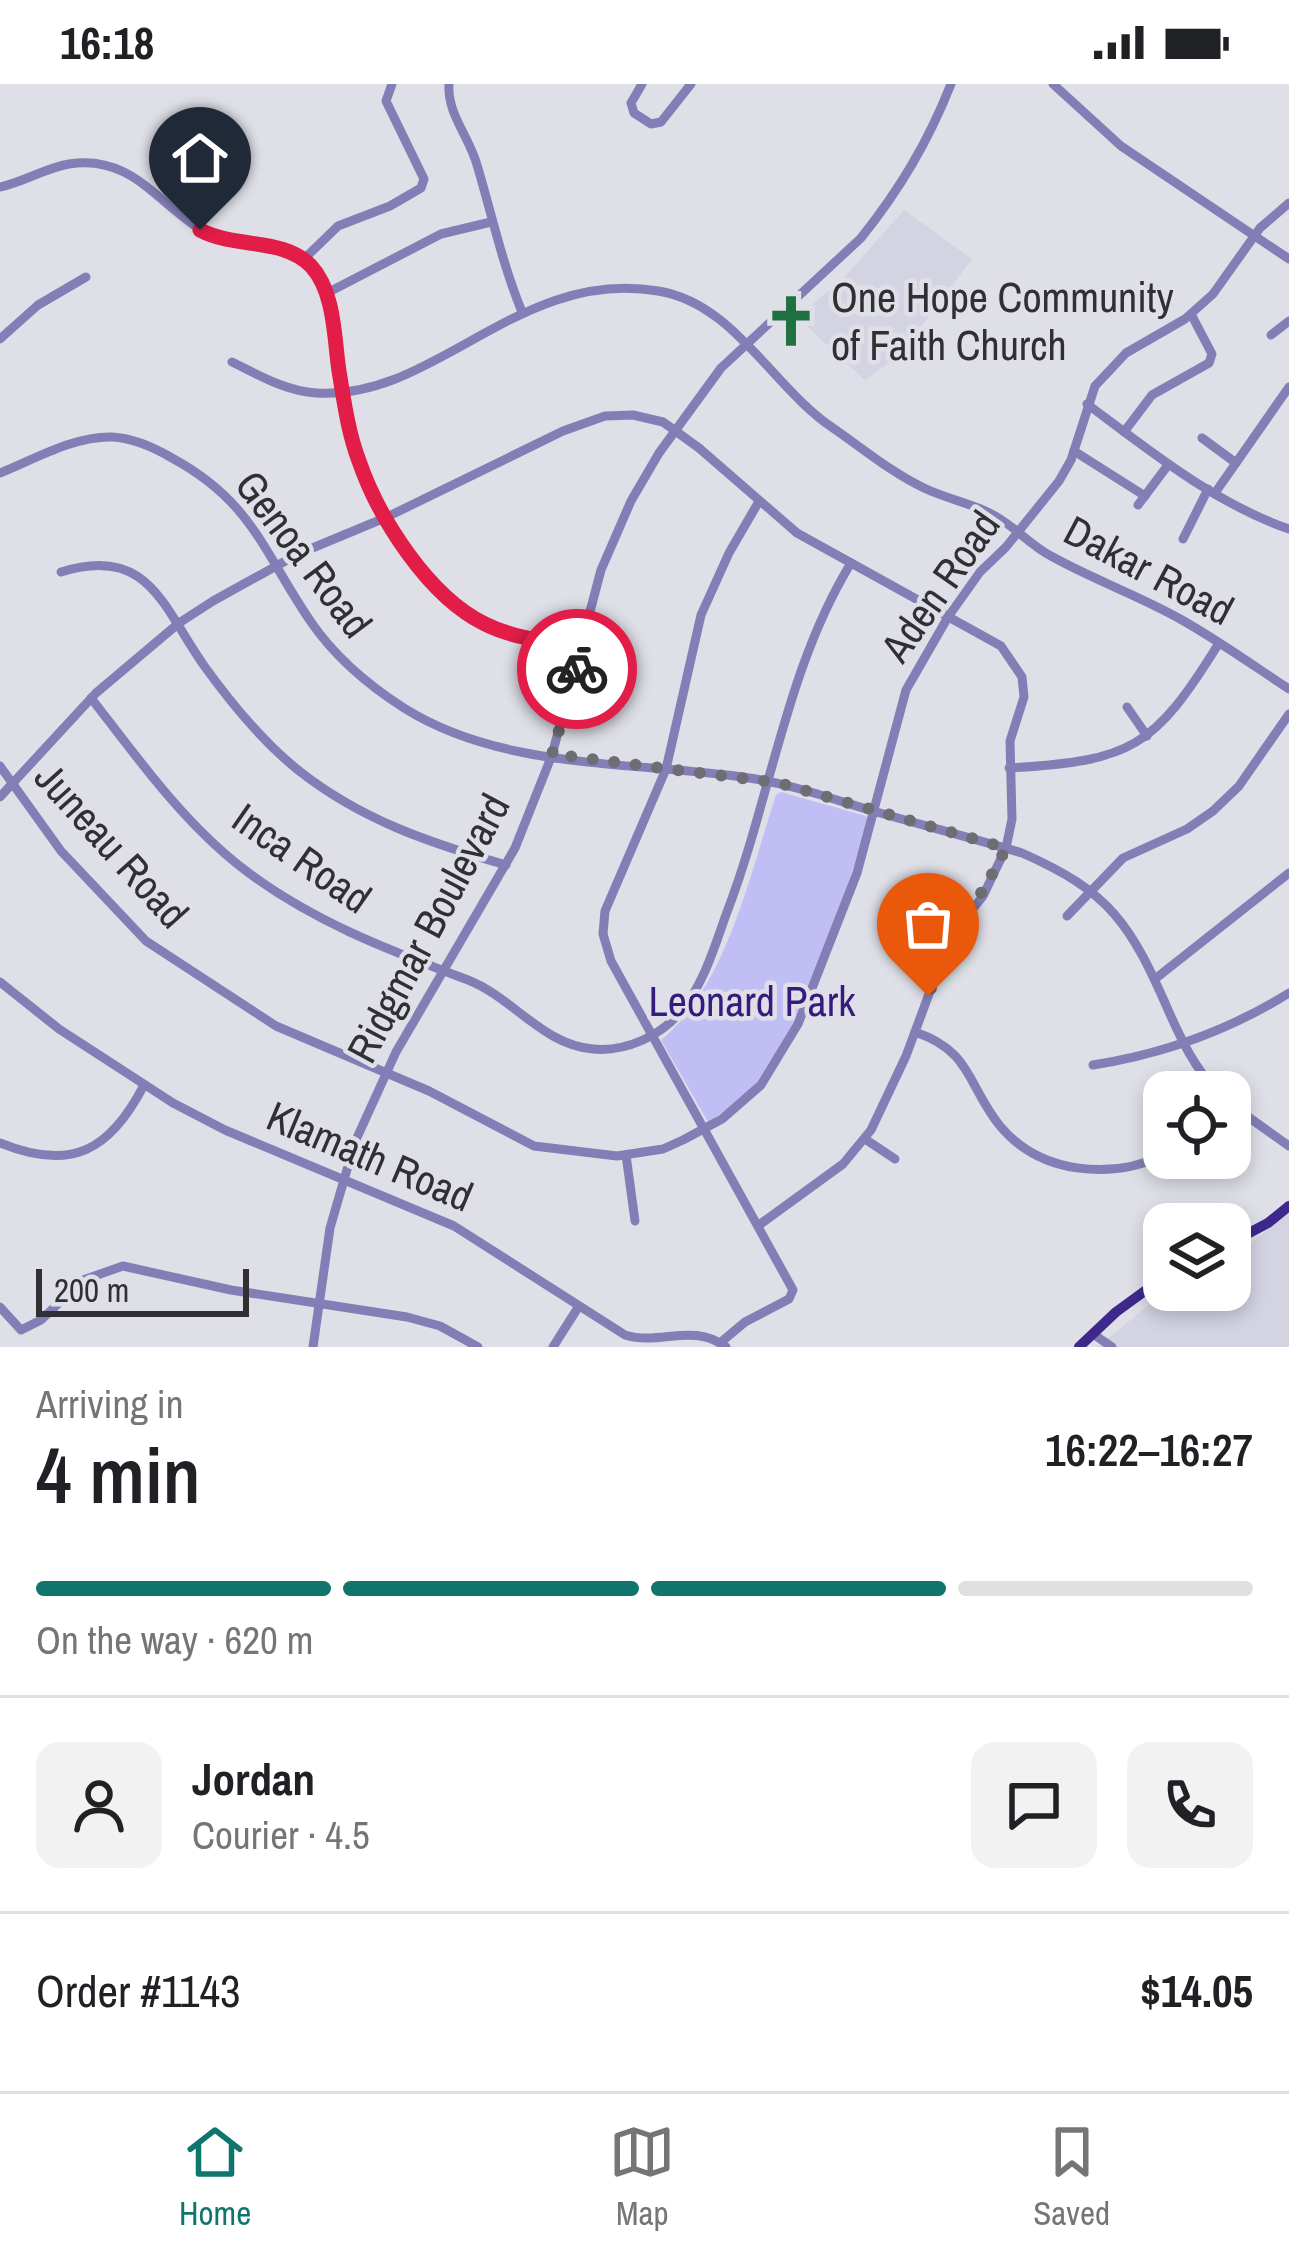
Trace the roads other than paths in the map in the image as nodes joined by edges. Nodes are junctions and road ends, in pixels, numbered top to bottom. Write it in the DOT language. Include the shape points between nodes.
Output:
graph roads {
  1 [pos="392,84"];
  2 [pos="449,84"];
  3 [pos="642,84"];
  4 [pos="691,84"];
  5 [pos="951,84"];
  6 [pos="1053,84"];
  7 [pos="0,187"];
  8 [pos="1289,203"];
  9 [pos="491,222"];
  10 [pos="1256,235"];
  11 [pos="1289,259"];
  12 [pos="303,260"];
  13 [pos="86,278"];
  14 [pos="327,293"];
  15 [pos="522,312"];
  16 [pos="1191,314"];
  17 [pos="1289,321"];
  18 [pos="1271,335"];
  19 [pos="0,338"];
  20 [pos="745,345"];
  21 [pos="232,362"];
  22 [pos="1289,386"];
  23 [pos="343,393"];
  24 [pos="1087,404"];
  25 [pos="675,430"];
  26 [pos="1124,432"];
  27 [pos="1202,438"];
  28 [pos="1074,451"];
  29 [pos="1236,463"];
  30 [pos="1168,465"];
  31 [pos="0,473"];
  32 [pos="1211,491"];
  33 [pos="758,503"];
  34 [pos="387,517"];
  35 [pos="1289,529"];
  36 [pos="1017,532"];
  37 [pos="1183,539"];
  38 [pos="851,563"];
  39 [pos="278,565"];
  40 [pos="61,572"];
  41 [pos="948,616"];
  42 [pos="178,623"];
  43 [pos="1220,643"];
  44 [pos="583,647"];
  45 [pos="1289,689"];
  46 [pos="91,698"];
  47 [pos="1127,707"];
  48 [pos="1289,714"];
  49 [pos="1147,736"];
  50 [pos="552,754"];
  51 [pos="0,766"];
  52 [pos="1010,768"];
  53 [pos="666,769"];
  54 [pos="770,782"];
  55 [pos="10,784"];
  56 [pos="0,797"];
  57 [pos="874,811"];
  58 [pos="1006,848"];
  59 [pos="506,865"];
  60 [pos="1289,873"];
  61 [pos="1091,890"];
  62 [pos="1067,916"];
  63 [pos="443,972"];
  64 [pos="1155,979"];
  65 [pos="0,982"];
  66 [pos="1287,999"];
  67 [pos="915,1032"];
  68 [pos="652,1036"];
  69 [pos="1184,1044"];
  70 [pos="1093,1065"];
  71 [pos="1203,1071"];
  72 [pos="386,1073"];
  73 [pos="144,1085"];
  74 [pos="1251,1121"];
  75 [pos="704,1129"];
  76 [pos="865,1139"];
  77 [pos="0,1143"];
  78 [pos="1289,1146"];
  79 [pos="626,1155"];
  80 [pos="895,1159"];
  81 [pos="1143,1163"];
  82 [pos="342,1179"];
  83 [pos="1289,1206"];
  84 [pos="635,1221"];
  85 [pos="759,1225"];
  86 [pos="1251,1232"];
  87 [pos="1143,1294"];
  88 [pos="318,1304"];
  89 [pos="579,1306"];
  90 [pos="0,1307"];
  91 [pos="1093,1334"];
  92 [pos="723,1345"];
  93 [pos="314,1347"];
  94 [pos="478,1347"];
  95 [pos="553,1347"];
  96 [pos="1079,1347"];
  97 [pos="1112,1347"];
  1 -- 12 [label="street" via="386,101 424,179 421,188 338,226"];
  2 -- 9 [label="street"];
  3 -- 4 [label="street" via="631,103 651,124"];
  5 -- 20 [label="street, Ridgmar Boulevard" via="924,150 866,232"];
  6 -- 10 [label="street" via="1121,146"];
  7 -- 12 [label="street" via="72,163 110,166 216,238"];
  8 -- 10 [label="street, Aden Road"];
  9 -- 14 [label="street" via="441,234"];
  9 -- 15 [label="street"];
  10 -- 11 [label="street"];
  10 -- 16 [label="street, Aden Road"];
  12 -- 14 [label="street"];
  13 -- 19 [label="street"];
  14 -- 23 [label="street"];
  15 -- 20 [label="street, Dakar Road" via="571,295 652,290 698,302"];
  15 -- 23 [label="street, Dakar Road" via="390,380"];
  16 -- 24 [label="street, Aden Road" via="1110,367"];
  16 -- 26 [label="street" via="1209,363 1152,395"];
  17 -- 18 [label="street"];
  20 -- 25 [label="street, Ridgmar Boulevard"];
  20 -- 36 [label="street, Dakar Road" via="829,426 918,486"];
  21 -- 23 [label="street" via="295,390"];
  22 -- 29 [label="street"];
  23 -- 34 [label="street" via="358,460"];
  24 -- 26 [label="street"];
  24 -- 28 [label="street, Aden Road"];
  25 -- 33 [label="street"];
  25 -- 34 [label="street" via="634,415 584,422"];
  25 -- 44 [label="street, Ridgmar Boulevard" via="609,548"];
  26 -- 30 [label="street"];
  27 -- 29 [label="street"];
  28 -- 30 [label="street" via="1142,500"];
  28 -- 36 [label="street, Aden Road"];
  29 -- 32 [label="street"];
  30 -- 32 [label="street"];
  31 -- 39 [label="street, Genoa Road" via="114,437 166,454 225,494"];
  32 -- 35 [label="street"];
  32 -- 37 [label="street"];
  33 -- 38 [label="street"];
  33 -- 53 [label="street" via="701,615"];
  34 -- 39 [label="street"];
  34 -- 44 [label="street" via="431,584 469,615 504,632"];
  36 -- 41 [label="street, Aden Road"];
  36 -- 43 [label="street, Dakar Road"];
  38 -- 41 [label="street"];
  38 -- 54 [label="street" via="819,620"];
  39 -- 42 [label="street"];
  39 -- 50 [label="street, Genoa Road" via="310,622 382,693 472,739"];
  40 -- 42 [label="street" via="96,563 124,568 155,590"];
  41 -- 52 [label="street" via="1001,646 1022,677"];
  41 -- 57 [label="street, Aden Road" via="906,690"];
  42 -- 46 [label="street"];
  42 -- 59 [label="street" via="267,742 326,791 394,829"];
  43 -- 45 [label="street, Dakar Road"];
  43 -- 49 [label="street"];
  44 -- 50 [label="street, Ridgmar Boulevard"];
  46 -- 55 [label="street"];
  46 -- 63 [label="street, Inca Road" via="242,868 353,936"];
  47 -- 49 [label="street"];
  48 -- 61 [label="street" via="1213,811 1132,852"];
  49 -- 52 [label="street" via="1092,761"];
  50 -- 53 [label="street, Genoa Road"];
  50 -- 59 [label="street, Ridgmar Boulevard"];
  51 -- 55 [label="street, Juneau Road"];
  52 -- 58 [label="street"];
  53 -- 54 [label="street, Genoa Road"];
  53 -- 68 [label="street" via="604,919 606,949"];
  54 -- 57 [label="street, Genoa Road"];
  54 -- 68 [label="street" via="699,982 681,1012"];
  55 -- 56 [label="street"];
  55 -- 72 [label="street, Juneau Road" via="146,941 259,1016"];
  57 -- 58 [label="street, Genoa Road"];
  57 -- 75 [label="street, Aden Road" via="798,1024 761,1085"];
  58 -- 61 [label="street, Genoa Road"];
  58 -- 67 [label="street" via="957,928"];
  59 -- 63 [label="street, Ridgmar Boulevard"];
  60 -- 64 [label="street"];
  61 -- 62 [label="street"];
  61 -- 64 [label="street, Genoa Road" via="1130,930"];
  63 -- 68 [label="street, Inca Road" via="581,1047 609,1049"];
  63 -- 72 [label="street, Ridgmar Boulevard"];
  64 -- 69 [label="street, Genoa Road"];
  65 -- 73 [label="street, Klamath Road"];
  66 -- 69 [label="street"];
  67 -- 76 [label="street"];
  67 -- 81 [label="street" via="956,1054 1000,1126 1042,1157 1107,1170"];
  68 -- 75 [label="street"];
  69 -- 70 [label="street"];
  69 -- 71 [label="street, Genoa Road"];
  72 -- 79 [label="street, Juneau Road" via="534,1146"];
  72 -- 82 [label="street, Ridgmar Boulevard"];
  73 -- 77 [label="street" via="125,1120 99,1144 51,1158"];
  73 -- 82 [label="street, Klamath Road"];
  74 -- 78 [label="street"];
  75 -- 79 [label="street, Juneau Road"];
  75 -- 85 [label="street"];
  76 -- 80 [label="street"];
  76 -- 85 [label="street"];
  79 -- 84 [label="street"];
  82 -- 88 [label="street, Ridgmar Boulevard"];
  82 -- 89 [label="street, Klamath Road" via="454,1226"];
  83 -- 86 [label="main road"];
  85 -- 92 [label="street" via="792,1293"];
  87 -- 91 [label="main road"];
  88 -- 90 [label="street" via="114,1266 83,1280 21,1330"];
  88 -- 93 [label="street, Ridgmar Boulevard"];
  88 -- 94 [label="street" via="407,1317"];
  89 -- 92 [label="street, Klamath Road" via="640,1340 683,1332"];
  89 -- 95 [label="street"];
  91 -- 96 [label="main road"];
  91 -- 97 [label="street"];
}
